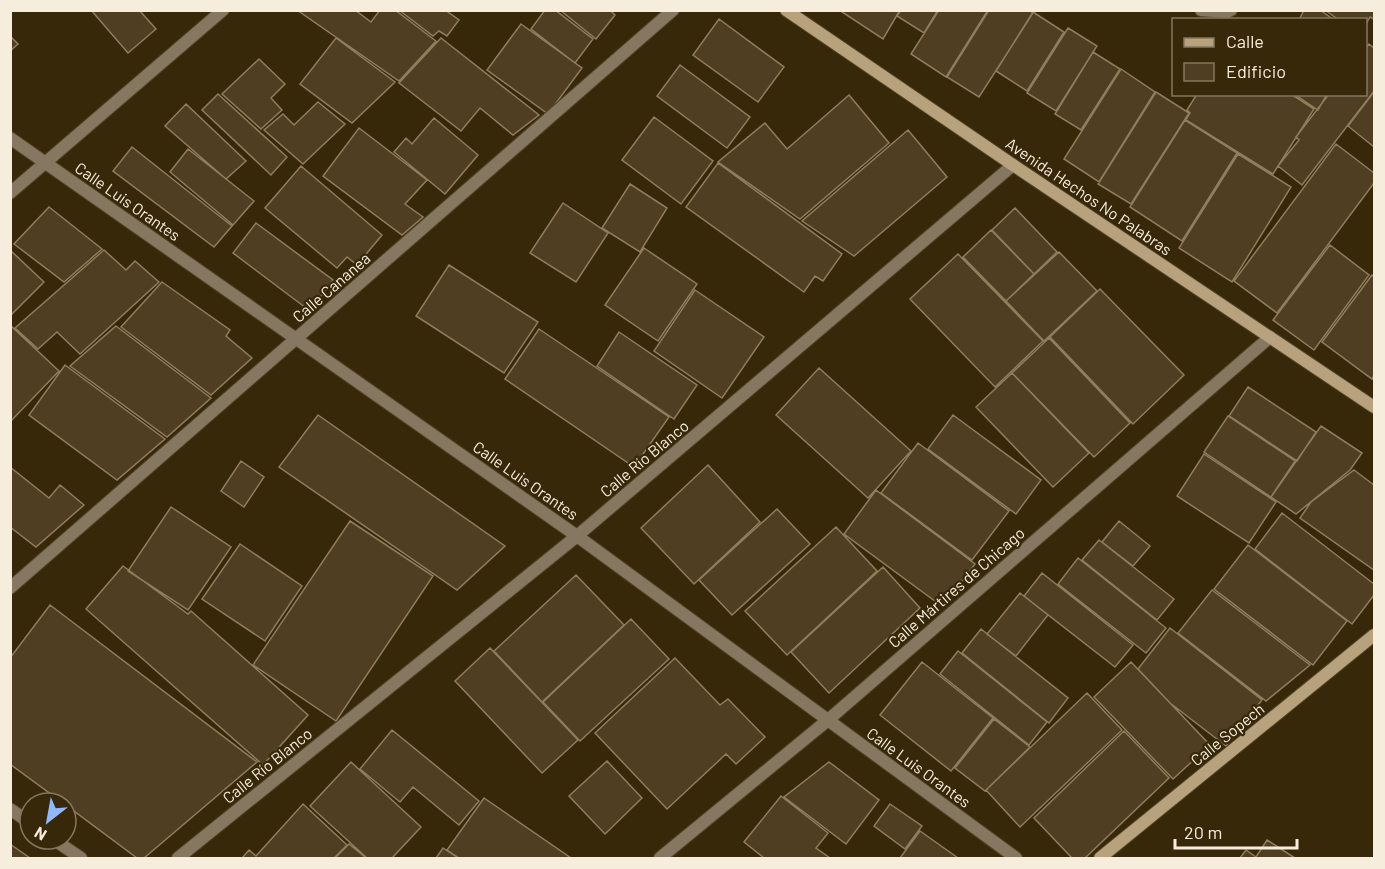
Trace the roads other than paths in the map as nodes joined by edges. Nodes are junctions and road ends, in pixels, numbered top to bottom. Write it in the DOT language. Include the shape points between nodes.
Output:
graph roads {
  1 [pos="223,10"];
  2 [pos="673,10"];
  3 [pos="786,10"];
  4 [pos="1201,10"];
  5 [pos="1229,11"];
  6 [pos="10,138"];
  7 [pos="45,163"];
  8 [pos="1013,165"];
  9 [pos="10,192"];
  10 [pos="1270,337"];
  11 [pos="296,339"];
  12 [pos="1374,407"];
  13 [pos="577,536"];
  14 [pos="10,588"];
  15 [pos="1374,635"];
  16 [pos="828,720"];
  17 [pos="178,858"];
  18 [pos="660,858"];
  19 [pos="1016,858"];
  20 [pos="1100,858"];
  1 -- 7 [label="street"];
  2 -- 11 [label="street, Calle Cananea"];
  3 -- 8 [label="street, Avenida Hechos No Palabras"];
  4 -- 5 [label="street"];
  6 -- 7 [label="street, Calle Luis Orantes"];
  7 -- 9 [label="street"];
  7 -- 11 [label="street, Calle Luis Orantes"];
  8 -- 10 [label="street, Avenida Hechos No Palabras"];
  8 -- 13 [label="street, Calle Río Blanco"];
  10 -- 12 [label="street, Avenida Hechos No Palabras"];
  10 -- 16 [label="street, Calle Mártires de Chicago"];
  11 -- 13 [label="street, Calle Luis Orantes"];
  11 -- 14 [label="street, Calle Cananea"];
  13 -- 16 [label="street, Calle Luis Orantes"];
  13 -- 17 [label="street, Calle Río Blanco"];
  15 -- 20 [label="street, Calle Sopech"];
  16 -- 18 [label="street, Calle Mártires de Chicago"];
  16 -- 19 [label="street, Calle Luis Orantes"];
}
